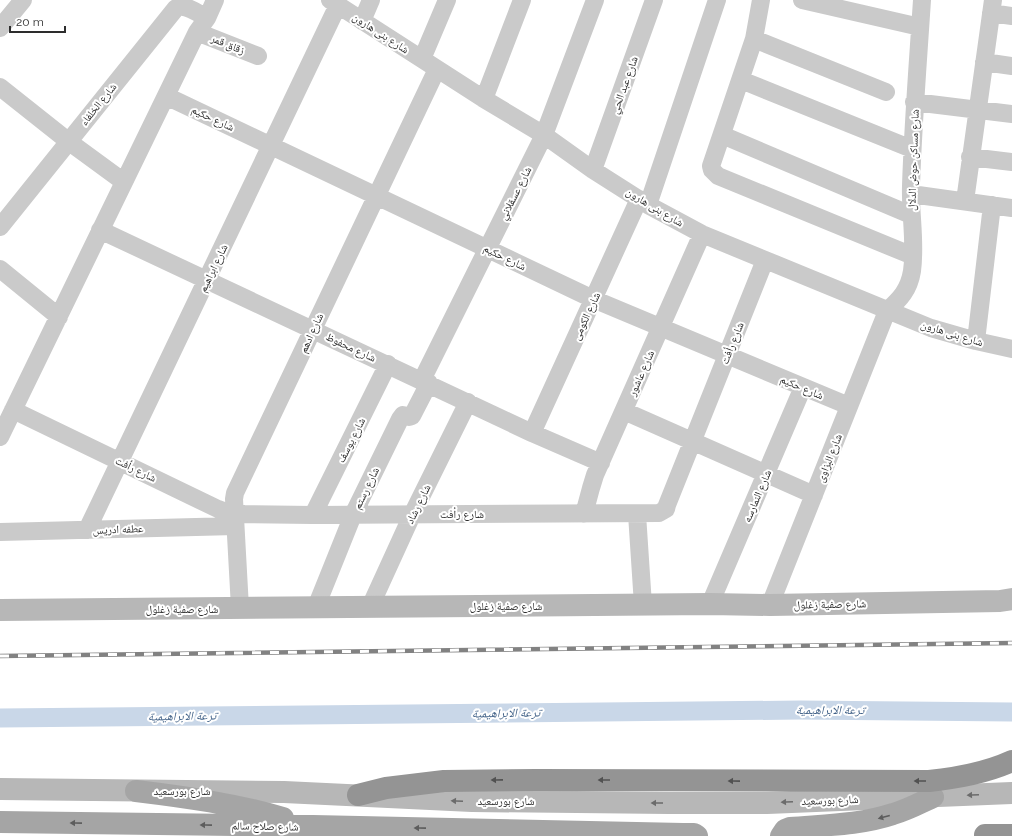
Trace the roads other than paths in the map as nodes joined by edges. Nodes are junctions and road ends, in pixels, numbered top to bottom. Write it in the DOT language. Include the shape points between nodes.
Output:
graph roads {
  1 [pos="23,0"];
  2 [pos="215,0"];
  3 [pos="371,0"];
  4 [pos="447,0"];
  5 [pos="522,0"];
  6 [pos="595,0"];
  7 [pos="654,0"];
  8 [pos="717,0"];
  9 [pos="761,0"];
  10 [pos="802,0"];
  11 [pos="922,0"];
  12 [pos="334,3"];
  13 [pos="992,6"];
  14 [pos="1012,16"];
  15 [pos="362,21"];
  16 [pos="202,25"];
  17 [pos="920,27"];
  18 [pos="0,28"];
  19 [pos="754,39"];
  20 [pos="258,56"];
  21 [pos="984,62"];
  22 [pos="430,64"];
  23 [pos="1012,66"];
  24 [pos="740,80"];
  25 [pos="0,88"];
  26 [pos="886,92"];
  27 [pos="166,96"];
  28 [pos="484,99"];
  29 [pos="914,102"];
  30 [pos="977,110"];
  31 [pos="1012,114"];
  32 [pos="544,135"];
  33 [pos="722,135"];
  34 [pos="68,141"];
  35 [pos="271,145"];
  36 [pos="912,149"];
  37 [pos="970,156"];
  38 [pos="1012,162"];
  39 [pos="593,170"];
  40 [pos="124,182"];
  41 [pos="911,194"];
  42 [pos="377,195"];
  43 [pos="965,201"];
  44 [pos="644,202"];
  45 [pos="992,205"];
  46 [pos="1012,208"];
  47 [pos="912,215"];
  48 [pos="0,227"];
  49 [pos="100,230"];
  50 [pos="702,234"];
  51 [pos="487,248"];
  52 [pos="913,256"];
  53 [pos="765,260"];
  54 [pos="0,269"];
  55 [pos="207,280"];
  56 [pos="593,299"];
  57 [pos="887,311"];
  58 [pos="59,317"];
  59 [pos="661,328"];
  60 [pos="313,330"];
  61 [pos="976,342"];
  62 [pos="1012,349"];
  63 [pos="728,356"];
  64 [pos="388,364"];
  65 [pos="425,382"];
  66 [pos="803,387"];
  67 [pos="468,402"];
  68 [pos="849,406"];
  69 [pos="13,410"];
  70 [pos="624,411"];
  71 [pos="532,432"];
  72 [pos="0,437"];
  73 [pos="692,441"];
  74 [pos="120,462"];
  75 [pos="601,463"];
  76 [pos="766,474"];
  77 [pos="814,495"];
  78 [pos="584,514"];
  79 [pos="637,514"];
  80 [pos="313,515"];
  81 [pos="353,515"];
  82 [pos="412,515"];
  83 [pos="235,519"];
  84 [pos="88,530"];
  85 [pos="0,532"];
  86 [pos="1012,599"];
  87 [pos="710,604"];
  88 [pos="643,605"];
  89 [pos="770,605"];
  90 [pos="316,607"];
  91 [pos="370,607"];
  92 [pos="240,608"];
  93 [pos="0,610"];
  94 [pos="1012,761"];
  95 [pos="0,789"];
  96 [pos="136,791"];
  97 [pos="1012,793"];
  98 [pos="358,795"];
  99 [pos="932,796"];
  100 [pos="0,822"];
  101 [pos="313,826"];
  102 [pos="1012,829"];
  103 [pos="1012,835"];
  104 [pos="697,836"];
  105 [pos="781,836"];
  106 [pos="983,836"];
  1 -- 18 [label="street"];
  2 -- 16 [label="street"];
  3 -- 15 [label="street"];
  4 -- 22 [label="street, شارع ادهم"];
  5 -- 28 [label="street"];
  6 -- 32 [label="street, شارع عسقلاني"];
  7 -- 39 [label="street, شارع عبد الحي"];
  8 -- 44 [label="street, شارع الكومى"];
  9 -- 19 [label="street"];
  10 -- 17 [label="street"];
  11 -- 17 [label="street, شارع مساكن حوض الدلال"];
  12 -- 15 [label="street, شارع بنى هارون"];
  12 -- 35 [label="street, شارع ابراهيم"];
  13 -- 14 [label="street"];
  13 -- 21 [label="street"];
  15 -- 22 [label="street, شارع بنى هارون"];
  16 -- 20 [label="street, زقاق قمر"];
  16 -- 27 [label="street"];
  16 -- 34 [label="street, شارع الخلفاء" via="183,6 178,6"];
  17 -- 29 [label="street, شارع مساكن حوض الدلال"];
  19 -- 24 [label="street"];
  19 -- 26 [label="street"];
  21 -- 23 [label="street"];
  21 -- 30 [label="street"];
  22 -- 28 [label="street, شارع بنى هارون"];
  22 -- 42 [label="street, شارع ادهم"];
  24 -- 33 [label="street"];
  24 -- 36 [label="street"];
  25 -- 34 [label="street"];
  27 -- 35 [label="street, شارع حكيم"];
  27 -- 40 [label="street"];
  28 -- 32 [label="street, شارع بنى هارون"];
  29 -- 30 [label="street"];
  29 -- 36 [label="street, شارع مساكن حوض الدلال"];
  30 -- 31 [label="street"];
  30 -- 37 [label="street"];
  32 -- 39 [label="street, شارع بنى هارون"];
  32 -- 51 [label="street, شارع عسقلاني"];
  33 -- 47 [label="street"];
  33 -- 52 [label="street" via="711,166 714,174"];
  34 -- 40 [label="street"];
  34 -- 48 [label="street, شارع الخلفاء"];
  35 -- 42 [label="street, شارع حكيم"];
  35 -- 55 [label="street, شارع ابراهيم"];
  36 -- 41 [label="street, شارع مساكن حوض الدلال"];
  37 -- 38 [label="street"];
  37 -- 43 [label="street"];
  39 -- 44 [label="street, شارع بنى هارون"];
  40 -- 49 [label="street"];
  41 -- 43 [label="street"];
  41 -- 47 [label="street, شارع مساكن حوض الدلال"];
  42 -- 51 [label="street, شارع حكيم"];
  42 -- 60 [label="street, شارع ادهم"];
  43 -- 45 [label="street"];
  44 -- 50 [label="street, شارع بنى هارون"];
  44 -- 56 [label="street, شارع الكومى"];
  45 -- 46 [label="street"];
  45 -- 61 [label="street"];
  47 -- 52 [label="street, شارع مساكن حوض الدلال"];
  49 -- 55 [label="street, شارع محفوظ"];
  49 -- 58 [label="street"];
  50 -- 53 [label="street, شارع بنى هارون"];
  50 -- 59 [label="street, شارع عاشور"];
  51 -- 56 [label="street, شارع حكيم"];
  51 -- 65 [label="street, شارع عسقلاني"];
  52 -- 57 [label="street, شارع مساكن حوض الدلال" via="912,272 902,297"];
  53 -- 57 [label="street, شارع بنى هارون"];
  53 -- 63 [label="street, شارع رأفت"];
  54 -- 58 [label="street"];
  55 -- 60 [label="street, شارع محفوظ"];
  55 -- 74 [label="street, شارع ابراهيم"];
  56 -- 59 [label="street, شارع حكيم"];
  56 -- 71 [label="street, شارع الكومى"];
  57 -- 61 [label="street, شارع بنى هارون"];
  57 -- 68 [label="street, شارع البزاوى"];
  58 -- 69 [label="street"];
  59 -- 63 [label="street, شارع حكيم"];
  59 -- 70 [label="street, شارع عاشور"];
  60 -- 64 [label="street, شارع محفوظ"];
  60 -- 83 [label="street, شارع ادهم" via="235,493"];
  61 -- 62 [label="street, شارع بنى هارون"];
  63 -- 66 [label="street, شارع حكيم"];
  63 -- 73 [label="street, شارع رأفت"];
  64 -- 65 [label="street, شارع محفوظ"];
  64 -- 80 [label="street, شارع يوسف"];
  65 -- 67 [label="street, شارع محفوظ"];
  65 -- 81 [label="street, شارع رستم" via="412,416 401,416"];
  66 -- 68 [label="street, شارع حكيم"];
  66 -- 76 [label="street, شارع النمارسه"];
  67 -- 71 [label="street, شارع محفوظ"];
  67 -- 82 [label="street, شارع رشاد"];
  68 -- 77 [label="street, شارع البزاوى"];
  69 -- 72 [label="street"];
  69 -- 74 [label="street, شارع رأفت"];
  70 -- 73 [label="street"];
  70 -- 75 [label="street, شارع عاشور"];
  71 -- 75 [label="street, شارع محفوظ"];
  73 -- 76 [label="street"];
  73 -- 79 [label="street, شارع رأفت" via="666,509 659,513"];
  74 -- 83 [label="street, شارع رأفت"];
  74 -- 84 [label="street, شارع ابراهيم"];
  75 -- 78 [label="street, شارع عاشور" via="590,488"];
  76 -- 77 [label="street"];
  76 -- 87 [label="street, شارع النمارسه"];
  77 -- 89 [label="street, شارع البزاوى"];
  78 -- 79 [label="street, شارع رأفت"];
  78 -- 82 [label="street, شارع رأفت"];
  79 -- 88 [label="street"];
  80 -- 81 [label="street, شارع رأفت"];
  80 -- 83 [label="street, شارع رأفت"];
  81 -- 82 [label="street, شارع رأفت"];
  81 -- 90 [label="street, شارع رستم"];
  82 -- 91 [label="street, شارع رشاد"];
  83 -- 84 [label="street, عطفه ادريس"];
  83 -- 92 [label="street, شارع ادهم"];
  84 -- 85 [label="street, عطفه ادريس"];
  86 -- 89 [label="street, شارع صفية زغلول"];
  87 -- 88 [label="street, شارع صفية زغلول"];
  87 -- 89 [label="street, شارع صفية زغلول"];
  88 -- 91 [label="street, شارع صفية زغلول"];
  90 -- 91 [label="street, شارع صفية زغلول"];
  90 -- 92 [label="street, شارع صفية زغلول"];
  92 -- 93 [label="street, شارع صفية زغلول"];
  94 -- 98 [label="highway, one-way" via="964,776 929,781 444,781 386,788"];
  95 -- 96 [label="street, شارع بورسعيد"];
  96 -- 98 [label="street, شارع بورسعيد" via="255,791"];
  96 -- 101 [label="main road" via="226,804"];
  97 -- 99 [label="street, شارع بورسعيد, one-way"];
  99 -- 98 [label="street, شارع بورسعيد, one-way" via="767,803 669,803 472,801"];
  99 -- 105 [label="main road, one-way" via="894,814 874,820 790,828"];
  101 -- 100 [label="main road, شارع صلاح سالم, one-way"];
  104 -- 101 [label="main road, شارع صلاح سالم, one-way" via="676,833"];
  102 -- 106 [label="main road"];
  103 -- 106 [label="highway"];
}
